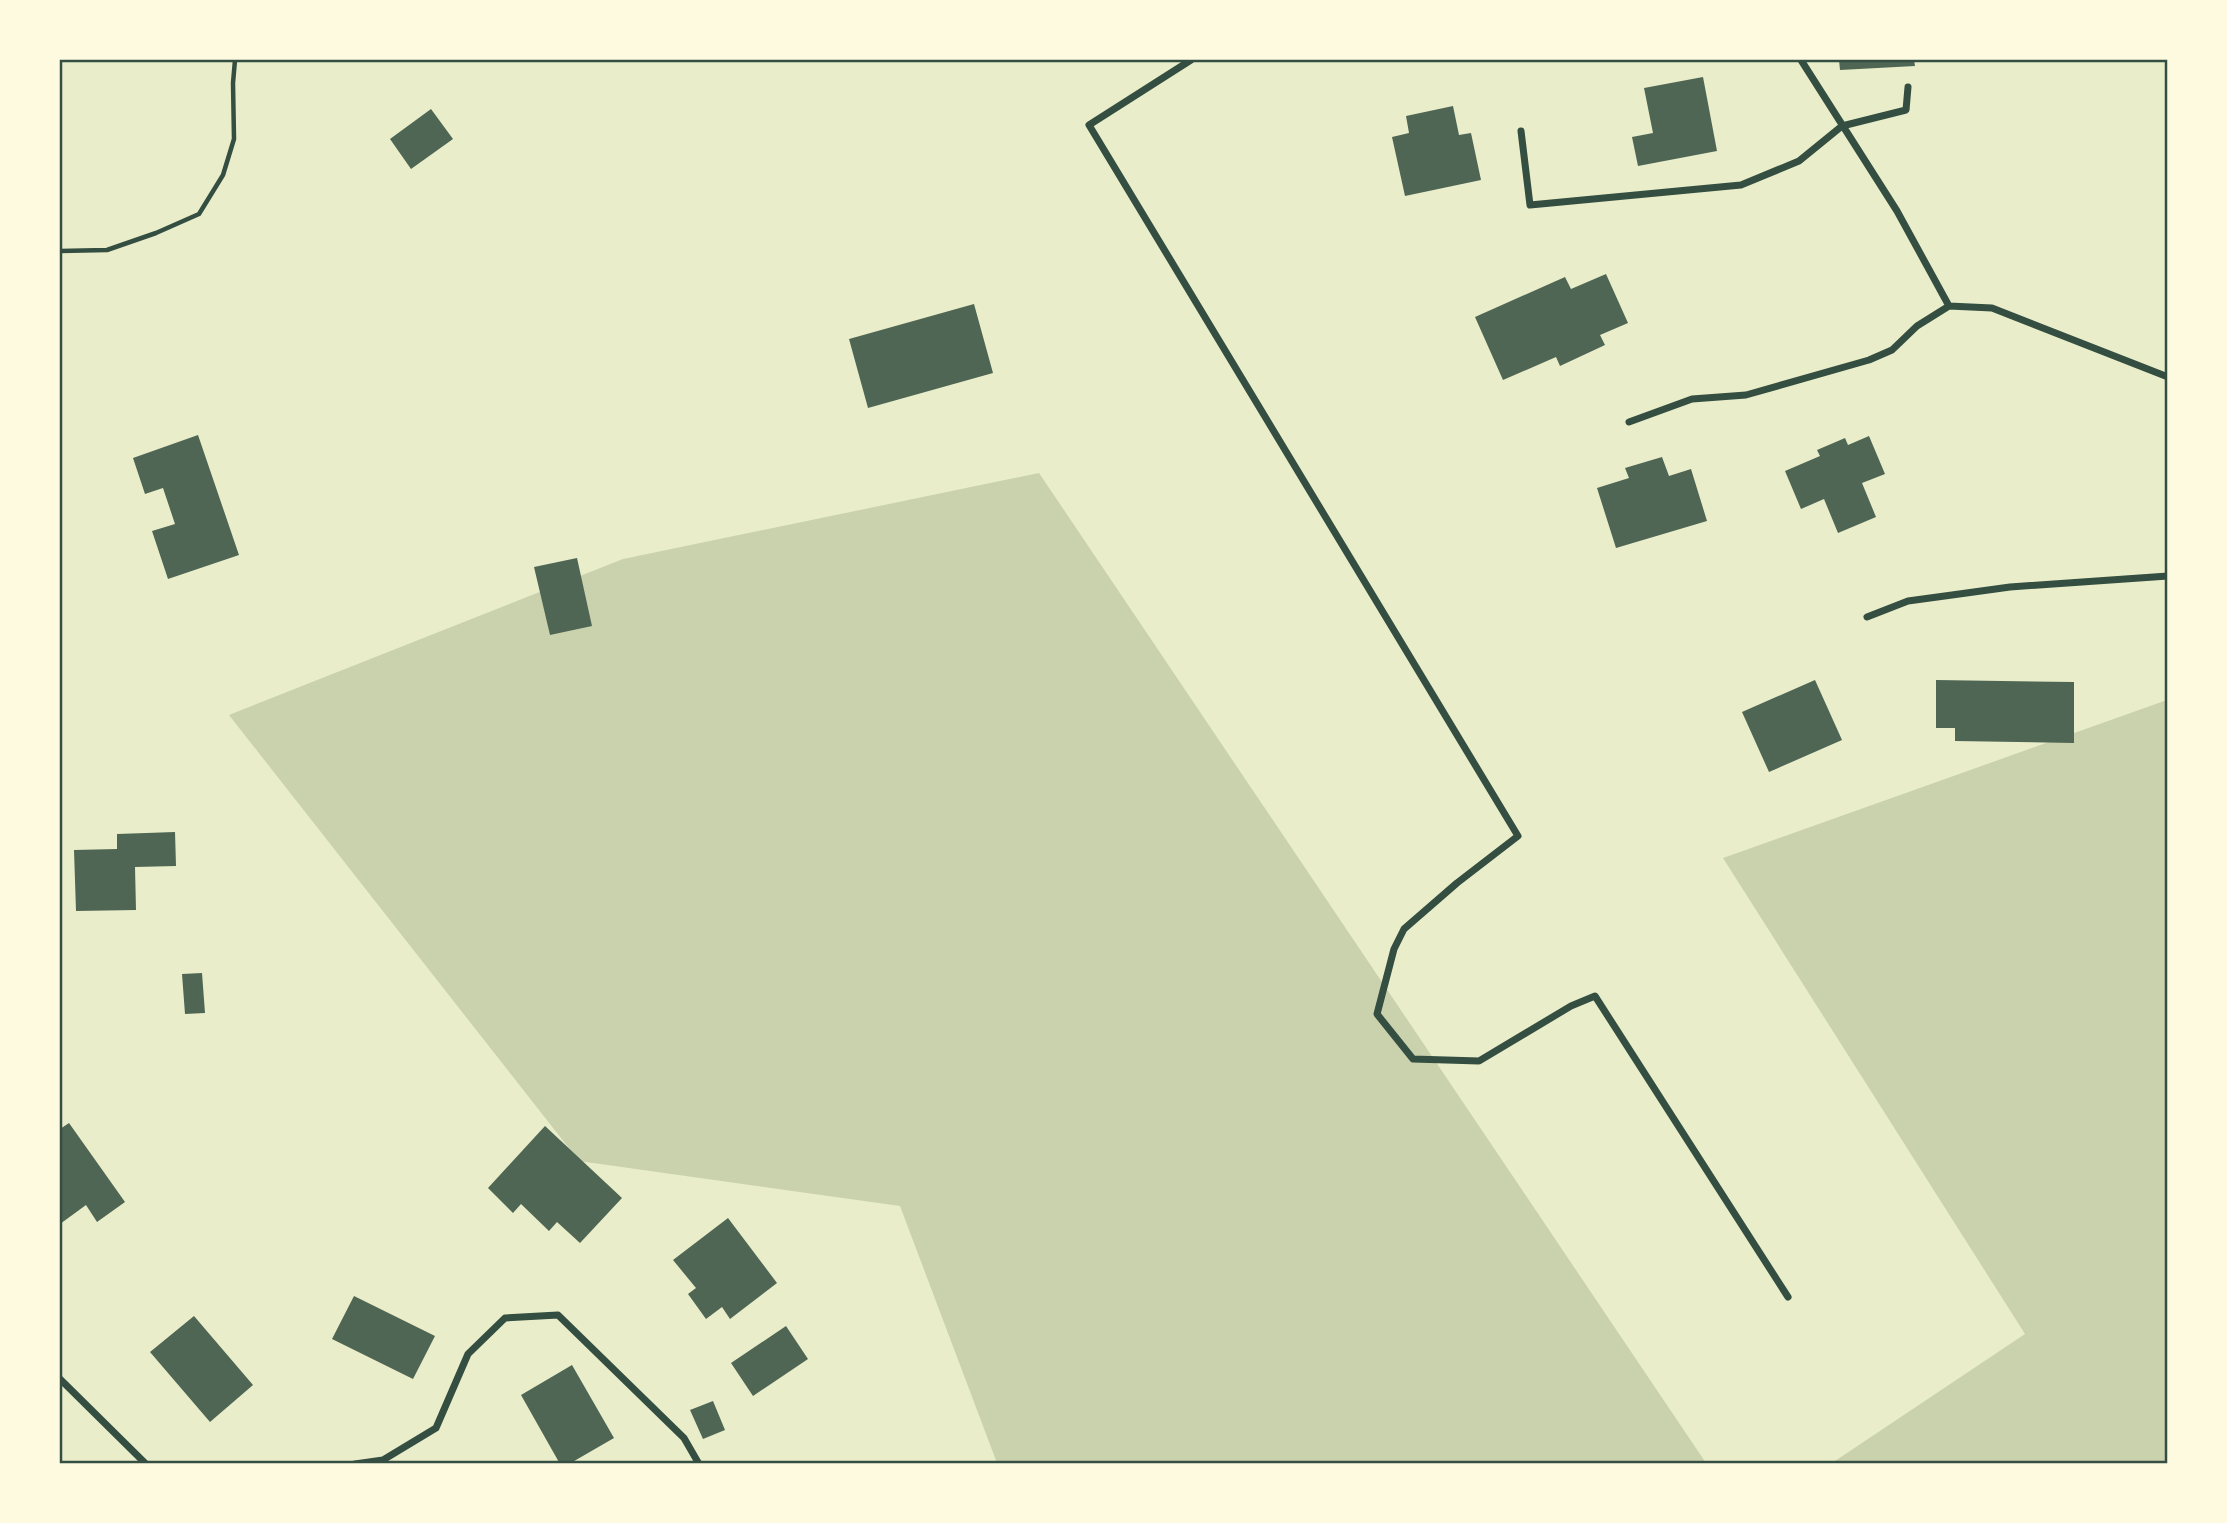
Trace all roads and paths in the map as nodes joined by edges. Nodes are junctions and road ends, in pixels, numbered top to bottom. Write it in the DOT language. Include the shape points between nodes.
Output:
graph roads {
  1 [pos="235,60"];
  2 [pos="1191,60"];
  3 [pos="1801,60"];
  4 [pos="1908,87"];
  5 [pos="1842,126"];
  6 [pos="1521,131"];
  7 [pos="60,251"];
  8 [pos="1949,306"];
  9 [pos="2168,377"];
  10 [pos="1629,422"];
  11 [pos="2168,576"];
  12 [pos="1867,617"];
  13 [pos="1788,1297"];
  14 [pos="60,1379"];
  15 [pos="146,1464"];
  16 [pos="355,1464"];
  17 [pos="699,1464"];
  1 -- 7 [label="path" via="234,139 223,175 199,214 107,250"];
  2 -- 13 [label="street" via="1089,125 1518,836 1404,929 1377,1014 1413,1059 1479,1061 1595,996"];
  3 -- 5 [label="street"];
  4 -- 5 [label="street" via="1906,110"];
  5 -- 6 [label="street" via="1799,161 1741,185 1530,205"];
  5 -- 8 [label="street"];
  8 -- 9 [label="street" via="1992,307"];
  8 -- 10 [label="street" via="1917,326 1892,350 1869,360 1746,395 1692,398"];
  11 -- 12 [label="street" via="1987,590 1908,601"];
  14 -- 15 [label="street"];
  16 -- 17 [label="street" via="383,1460 436,1428 468,1354 505,1318 558,1315 684,1438"];
}
